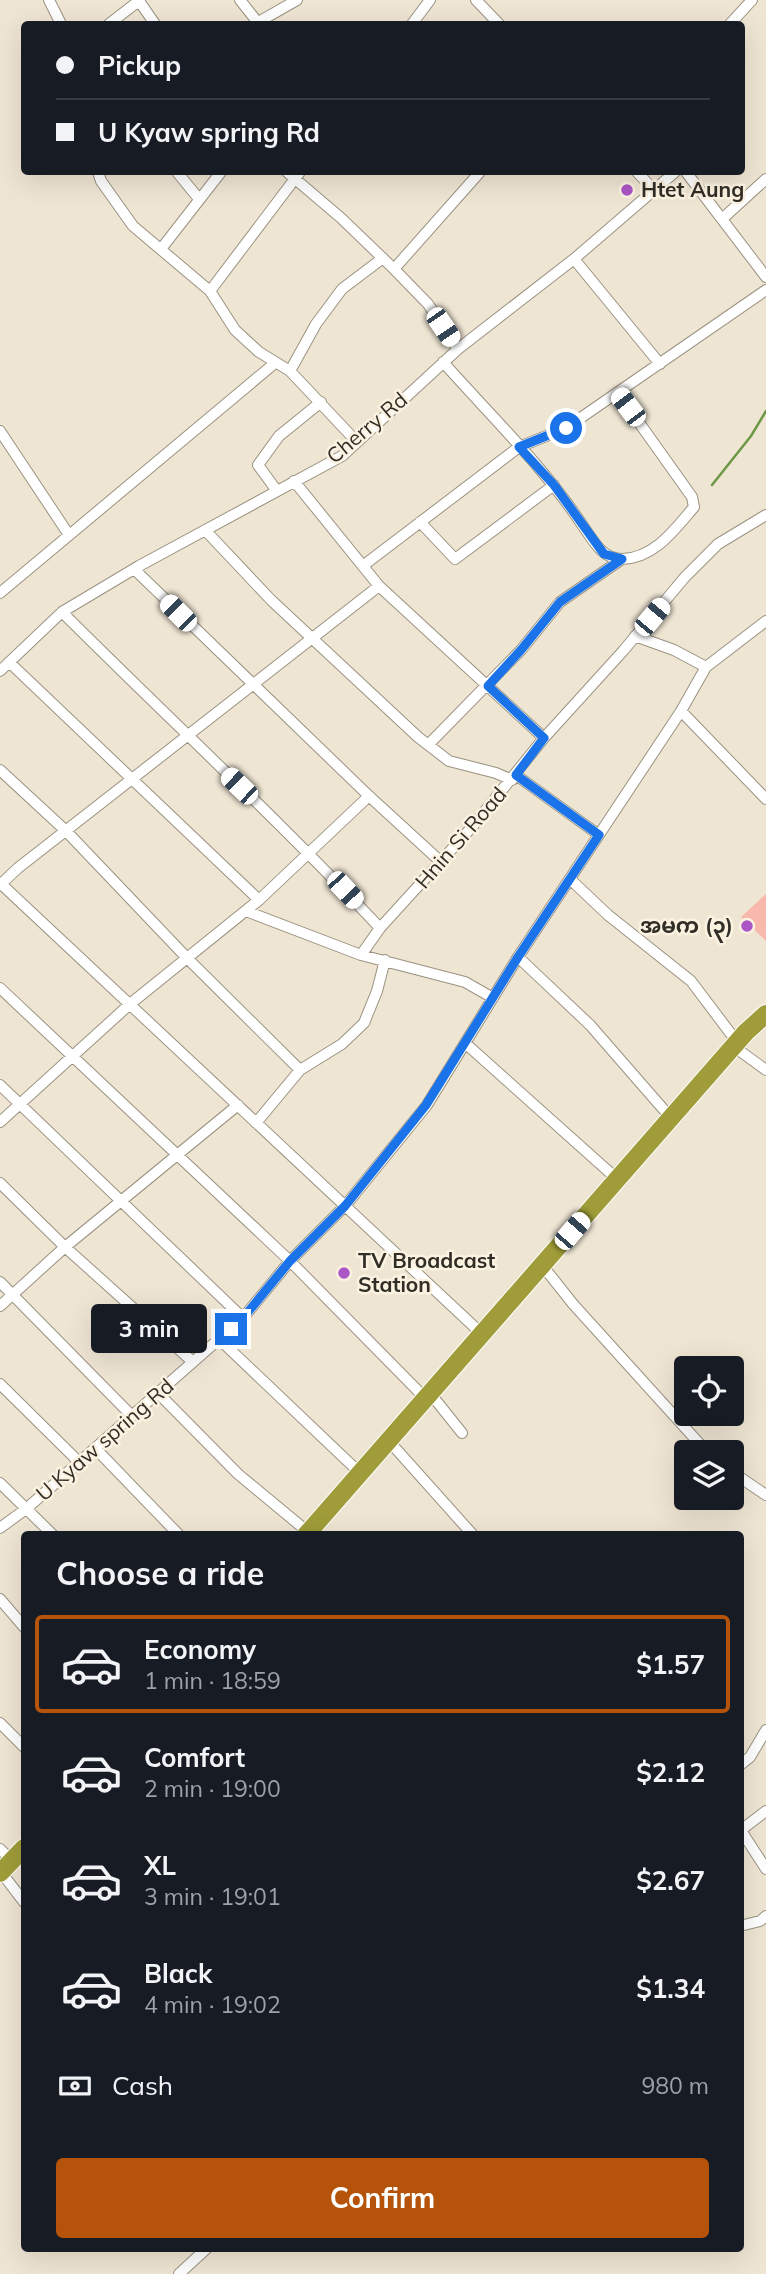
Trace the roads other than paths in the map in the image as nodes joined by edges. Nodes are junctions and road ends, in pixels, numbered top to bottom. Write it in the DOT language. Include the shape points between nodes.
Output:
graph roads {
  1 [pos="49,0"];
  2 [pos="139,0"];
  3 [pos="240,0"];
  4 [pos="298,0"];
  5 [pos="430,0"];
  6 [pos="476,0"];
  7 [pos="752,0"];
  8 [pos="60,21"];
  9 [pos="113,21"];
  10 [pos="153,21"];
  11 [pos="255,21"];
  12 [pos="262,21"];
  13 [pos="414,21"];
  14 [pos="496,21"];
  15 [pos="733,21"];
  16 [pos="99,175"];
  17 [pos="179,175"];
  18 [pos="219,175"];
  19 [pos="293,175"];
  20 [pos="295,175"];
  21 [pos="477,175"];
  22 [pos="640,175"];
  23 [pos="671,175"];
  24 [pos="688,175"];
  25 [pos="766,179"];
  26 [pos="653,190"];
  27 [pos="199,199"];
  28 [pos="722,219"];
  29 [pos="160,249"];
  30 [pos="383,258"];
  31 [pos="573,258"];
  32 [pos="394,269"];
  33 [pos="766,277"];
  34 [pos="766,290"];
  35 [pos="210,291"];
  36 [pos="458,349"];
  37 [pos="443,362"];
  38 [pos="275,363"];
  39 [pos="660,364"];
  40 [pos="290,371"];
  41 [pos="618,393"];
  42 [pos="321,402"];
  43 [pos="0,431"];
  44 [pos="356,441"];
  45 [pos="519,447"];
  46 [pos="294,481"];
  47 [pos="554,485"];
  48 [pos="277,491"];
  49 [pos="766,515"];
  50 [pos="420,522"];
  51 [pos="205,530"];
  52 [pos="69,535"];
  53 [pos="622,559"];
  54 [pos="365,565"];
  55 [pos="134,569"];
  56 [pos="379,586"];
  57 [pos="0,593"];
  58 [pos="62,612"];
  59 [pos="764,627"];
  60 [pos="635,636"];
  61 [pos="313,638"];
  62 [pos="9,662"];
  63 [pos="706,667"];
  64 [pos="0,671"];
  65 [pos="253,684"];
  66 [pos="488,686"];
  67 [pos="681,711"];
  68 [pos="187,736"];
  69 [pos="544,738"];
  70 [pos="428,745"];
  71 [pos="0,770"];
  72 [pos="514,777"];
  73 [pos="133,778"];
  74 [pos="369,796"];
  75 [pos="766,799"];
  76 [pos="66,831"];
  77 [pos="599,835"];
  78 [pos="309,852"];
  79 [pos="441,862"];
  80 [pos="570,878"];
  81 [pos="0,884"];
  82 [pos="259,900"];
  83 [pos="246,911"];
  84 [pos="380,928"];
  85 [pos="361,955"];
  86 [pos="518,957"];
  87 [pos="187,958"];
  88 [pos="385,960"];
  89 [pos="0,988"];
  90 [pos="493,998"];
  91 [pos="130,1004"];
  92 [pos="766,1014"];
  93 [pos="465,1043"];
  94 [pos="735,1044"];
  95 [pos="72,1057"];
  96 [pos="300,1070"];
  97 [pos="766,1070"];
  98 [pos="0,1085"];
  99 [pos="20,1105"];
  100 [pos="238,1105"];
  101 [pos="671,1118"];
  102 [pos="0,1122"];
  103 [pos="256,1123"];
  104 [pos="176,1155"];
  105 [pos="617,1179"];
  106 [pos="0,1183"];
  107 [pos="120,1200"];
  108 [pos="345,1206"];
  109 [pos="65,1247"];
  110 [pos="290,1261"];
  111 [pos="542,1265"];
  112 [pos="0,1282"];
  113 [pos="13,1295"];
  114 [pos="0,1306"];
  115 [pos="243,1318"];
  116 [pos="482,1334"];
  117 [pos="219,1339"];
  118 [pos="193,1362"];
  119 [pos="0,1384"];
  120 [pos="158,1393"];
  121 [pos="427,1396"];
  122 [pos="132,1416"];
  123 [pos="462,1433"];
  124 [pos="388,1440"];
  125 [pos="695,1440"];
  126 [pos="95,1448"];
  127 [pos="79,1462"];
  128 [pos="360,1473"];
  129 [pos="744,1480"];
  130 [pos="0,1483"];
  131 [pos="766,1495"];
  132 [pos="26,1509"];
  133 [pos="0,1528"];
  134 [pos="49,1531"];
  135 [pos="175,1531"];
  136 [pos="305,1531"];
  137 [pos="309,1531"];
  138 [pos="469,1531"];
  139 [pos="0,1599"];
  140 [pos="21,1624"];
  141 [pos="0,1723"];
  142 [pos="766,1730"];
  143 [pos="21,1743"];
  144 [pos="744,1762"];
  145 [pos="766,1811"];
  146 [pos="744,1827"];
  147 [pos="744,1836"];
  148 [pos="7,1860"];
  149 [pos="766,1869"];
  150 [pos="21,1895"];
  151 [pos="764,1919"];
  152 [pos="744,1925"];
  153 [pos="202,2252"];
  154 [pos="179,2274"];
  1 -- 8 [label="street"];
  2 -- 9 [label="street"];
  2 -- 10 [label="street"];
  3 -- 11 [label="street"];
  4 -- 12 [label="street"];
  5 -- 13 [label="street"];
  6 -- 14 [label="street"];
  7 -- 15 [label="street"];
  16 -- 29 [label="street" via="133,226"];
  17 -- 27 [label="street"];
  18 -- 27 [label="street"];
  19 -- 35 [label="street"];
  20 -- 30 [label="street"];
  21 -- 32 [label="street"];
  22 -- 26 [label="street"];
  23 -- 26 [label="street, Cherry Rd"];
  24 -- 28 [label="street"];
  25 -- 28 [label="street"];
  26 -- 31 [label="street, Cherry Rd"];
  27 -- 29 [label="street"];
  28 -- 33 [label="street"];
  29 -- 35 [label="street"];
  30 -- 32 [label="street"];
  30 -- 40 [label="street" via="342,289"];
  31 -- 36 [label="street, Cherry Rd"];
  31 -- 39 [label="street"];
  32 -- 36 [label="street" via="428,304"];
  34 -- 39 [label="street"];
  35 -- 38 [label="street" via="235,330"];
  36 -- 37 [label="street, Cherry Rd"];
  37 -- 44 [label="street, Cherry Rd"];
  37 -- 45 [label="street"];
  38 -- 40 [label="street"];
  38 -- 52 [label="street"];
  39 -- 41 [label="street"];
  40 -- 42 [label="street"];
  41 -- 45 [label="street" via="566,428"];
  41 -- 53 [label="street" via="692,497 694,507 664,541 650,551"];
  42 -- 44 [label="street"];
  42 -- 48 [label="street" via="279,436 258,465"];
  43 -- 52 [label="street"];
  44 -- 46 [label="street, Cherry Rd" via="342,456"];
  45 -- 47 [label="street"];
  45 -- 50 [label="street"];
  46 -- 48 [label="street, Cherry Rd"];
  46 -- 54 [label="street"];
  47 -- 50 [label="street" via="455,559"];
  47 -- 53 [label="street" via="604,554"];
  48 -- 51 [label="street, Cherry Rd"];
  49 -- 60 [label="street, Hnin Si Road" via="718,544"];
  50 -- 54 [label="street"];
  51 -- 55 [label="street, Cherry Rd"];
  51 -- 61 [label="street"];
  52 -- 57 [label="street"];
  53 -- 66 [label="street" via="560,602"];
  54 -- 56 [label="street"];
  55 -- 58 [label="street, Cherry Rd"];
  55 -- 65 [label="street"];
  56 -- 61 [label="street"];
  56 -- 66 [label="street"];
  58 -- 62 [label="street, Cherry Rd"];
  58 -- 68 [label="street"];
  59 -- 63 [label="street, U Kyaw spring Rd"];
  60 -- 63 [label="street"];
  60 -- 69 [label="street, Hnin Si Road"];
  61 -- 65 [label="street"];
  61 -- 70 [label="street"];
  62 -- 64 [label="street, Cherry Rd"];
  62 -- 73 [label="street"];
  63 -- 67 [label="street, U Kyaw spring Rd"];
  65 -- 68 [label="street"];
  65 -- 74 [label="street"];
  66 -- 69 [label="street"];
  66 -- 70 [label="street"];
  67 -- 75 [label="street"];
  67 -- 77 [label="street, U Kyaw spring Rd"];
  68 -- 73 [label="street"];
  68 -- 78 [label="street"];
  69 -- 72 [label="street, Hnin Si Road"];
  70 -- 72 [label="street" via="449,761"];
  71 -- 76 [label="street"];
  72 -- 77 [label="street"];
  72 -- 79 [label="street, Hnin Si Road"];
  73 -- 76 [label="street"];
  73 -- 82 [label="street"];
  74 -- 78 [label="street"];
  74 -- 79 [label="street"];
  76 -- 81 [label="street"];
  76 -- 87 [label="street"];
  77 -- 80 [label="street, U Kyaw spring Rd"];
  78 -- 82 [label="street"];
  78 -- 84 [label="street"];
  79 -- 84 [label="street, Hnin Si Road"];
  80 -- 86 [label="street, U Kyaw spring Rd"];
  80 -- 94 [label="street" via="608,915 691,981"];
  81 -- 91 [label="street"];
  82 -- 83 [label="street"];
  83 -- 85 [label="street"];
  83 -- 87 [label="street"];
  84 -- 85 [label="street, Hnin Si Road"];
  85 -- 88 [label="street"];
  86 -- 90 [label="street, U Kyaw spring Rd"];
  86 -- 101 [label="street" via="590,1025"];
  87 -- 91 [label="street"];
  87 -- 96 [label="street"];
  88 -- 90 [label="street" via="465,982"];
  88 -- 96 [label="street" via="364,1023 342,1044"];
  89 -- 95 [label="street"];
  90 -- 93 [label="street, U Kyaw spring Rd"];
  91 -- 95 [label="street"];
  91 -- 100 [label="street"];
  92 -- 94 [label="highway"];
  93 -- 105 [label="street"];
  93 -- 108 [label="street, U Kyaw spring Rd" via="426,1105"];
  94 -- 97 [label="street"];
  94 -- 101 [label="highway"];
  95 -- 99 [label="street"];
  95 -- 104 [label="street"];
  96 -- 103 [label="street"];
  98 -- 99 [label="street"];
  99 -- 102 [label="street"];
  99 -- 107 [label="street"];
  100 -- 103 [label="street"];
  100 -- 104 [label="street"];
  101 -- 105 [label="highway"];
  103 -- 108 [label="street"];
  104 -- 107 [label="street"];
  104 -- 110 [label="street"];
  105 -- 111 [label="highway"];
  106 -- 109 [label="street"];
  107 -- 109 [label="street"];
  107 -- 115 [label="street"];
  108 -- 110 [label="street, U Kyaw spring Rd"];
  108 -- 116 [label="street"];
  109 -- 113 [label="street"];
  109 -- 118 [label="street"];
  110 -- 115 [label="street, U Kyaw spring Rd"];
  110 -- 121 [label="street"];
  111 -- 116 [label="highway"];
  111 -- 125 [label="street"];
  112 -- 113 [label="street"];
  113 -- 114 [label="street"];
  113 -- 122 [label="street"];
  115 -- 117 [label="street, U Kyaw spring Rd"];
  116 -- 121 [label="highway"];
  117 -- 118 [label="street, U Kyaw spring Rd"];
  117 -- 128 [label="street"];
  118 -- 120 [label="street, U Kyaw spring Rd"];
  119 -- 127 [label="street"];
  120 -- 122 [label="street, U Kyaw spring Rd"];
  120 -- 136 [label="street" via="238,1474"];
  121 -- 123 [label="street"];
  121 -- 124 [label="highway"];
  122 -- 126 [label="street, U Kyaw spring Rd"];
  124 -- 128 [label="highway"];
  124 -- 138 [label="street"];
  126 -- 127 [label="street, U Kyaw spring Rd"];
  126 -- 135 [label="street"];
  127 -- 132 [label="street, U Kyaw spring Rd"];
  128 -- 137 [label="highway"];
  129 -- 131 [label="street"];
  130 -- 132 [label="street"];
  132 -- 133 [label="street, U Kyaw spring Rd"];
  132 -- 134 [label="street"];
  139 -- 140 [label="street"];
  141 -- 143 [label="street"];
  142 -- 144 [label="street"];
  145 -- 146 [label="street"];
  147 -- 149 [label="street"];
  148 -- 150 [label="street"];
  151 -- 152 [label="street"];
  153 -- 154 [label="street"];
}
